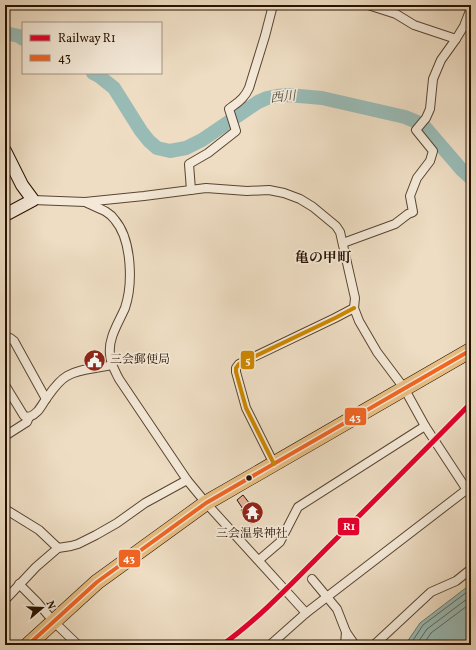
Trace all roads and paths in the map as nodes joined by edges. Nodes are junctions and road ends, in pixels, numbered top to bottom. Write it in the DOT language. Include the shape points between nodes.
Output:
graph roads {
  1 [pos="273,5"];
  2 [pos="368,5"];
  3 [pos="471,8"];
  4 [pos="456,39"];
  5 [pos="5,151"];
  6 [pos="192,190"];
  7 [pos="33,200"];
  8 [pos="85,202"];
  9 [pos="5,215"];
  10 [pos="343,244"];
  11 [pos="354,308"];
  12 [pos="5,338"];
  13 [pos="471,350"];
  14 [pos="112,365"];
  15 [pos="5,385"];
  16 [pos="404,388"];
  17 [pos="46,399"];
  18 [pos="29,417"];
  19 [pos="425,426"];
  20 [pos="5,436"];
  21 [pos="274,464"];
  22 [pos="187,480"];
  23 [pos="469,488"];
  24 [pos="206,503"];
  25 [pos="5,509"];
  26 [pos="58,548"];
  27 [pos="259,560"];
  28 [pos="471,569"];
  29 [pos="312,579"];
  30 [pos="19,584"];
  31 [pos="327,597"];
  32 [pos="5,600"];
  33 [pos="306,613"];
  34 [pos="54,622"];
  35 [pos="346,632"];
  36 [pos="28,645"];
  37 [pos="78,645"];
  38 [pos="270,645"];
  39 [pos="345,645"];
  40 [pos="355,645"];
  41 [pos="374,645"];
  1 -- 6 [label="street" via="249,88 246,95 229,109 236,131 189,164"];
  2 -- 4 [label="street" via="396,14 414,25"];
  3 -- 4 [label="street"];
  4 -- 10 [label="street" via="441,60 433,79 430,109 416,130 433,151 410,196 414,212 395,224"];
  5 -- 7 [label="main road"];
  6 -- 8 [label="street"];
  6 -- 10 [label="street" via="269,190 284,193 313,207 336,226"];
  7 -- 8 [label="street"];
  7 -- 9 [label="main road"];
  8 -- 14 [label="street" via="105,211 116,220 126,241 129,255 128,298 110,344"];
  10 -- 11 [label="street" via="355,298"];
  11 -- 16 [label="street" via="377,352"];
  11 -- 21 [label="street" via="237,366 236,372 246,408"];
  12 -- 17 [label="street" via="14,341"];
  13 -- 16 [label="highway"];
  14 -- 17 [label="street" via="66,376"];
  14 -- 22 [label="street"];
  15 -- 18 [label="street" via="24,416"];
  16 -- 19 [label="street"];
  16 -- 21 [label="highway"];
  17 -- 18 [label="street" via="36,414"];
  18 -- 20 [label="street" via="27,422"];
  19 -- 23 [label="street"];
  19 -- 27 [label="street" via="298,508 280,542"];
  21 -- 24 [label="highway"];
  22 -- 24 [label="street"];
  22 -- 26 [label="street" via="145,503 96,535 78,544"];
  23 -- 31 [label="street"];
  24 -- 27 [label="street"];
  24 -- 34 [label="highway" via="97,582"];
  25 -- 26 [label="street" via="39,530"];
  26 -- 30 [label="street"];
  27 -- 33 [label="street"];
  28 -- 41 [label="street" via="456,581 431,592"];
  29 -- 31 [label="street"];
  30 -- 32 [label="street"];
  30 -- 34 [label="street"];
  31 -- 33 [label="street"];
  31 -- 35 [label="street" via="337,609"];
  33 -- 38 [label="street"];
  34 -- 36 [label="highway"];
  34 -- 37 [label="street"];
  35 -- 39 [label="street"];
  35 -- 40 [label="street"];
}
